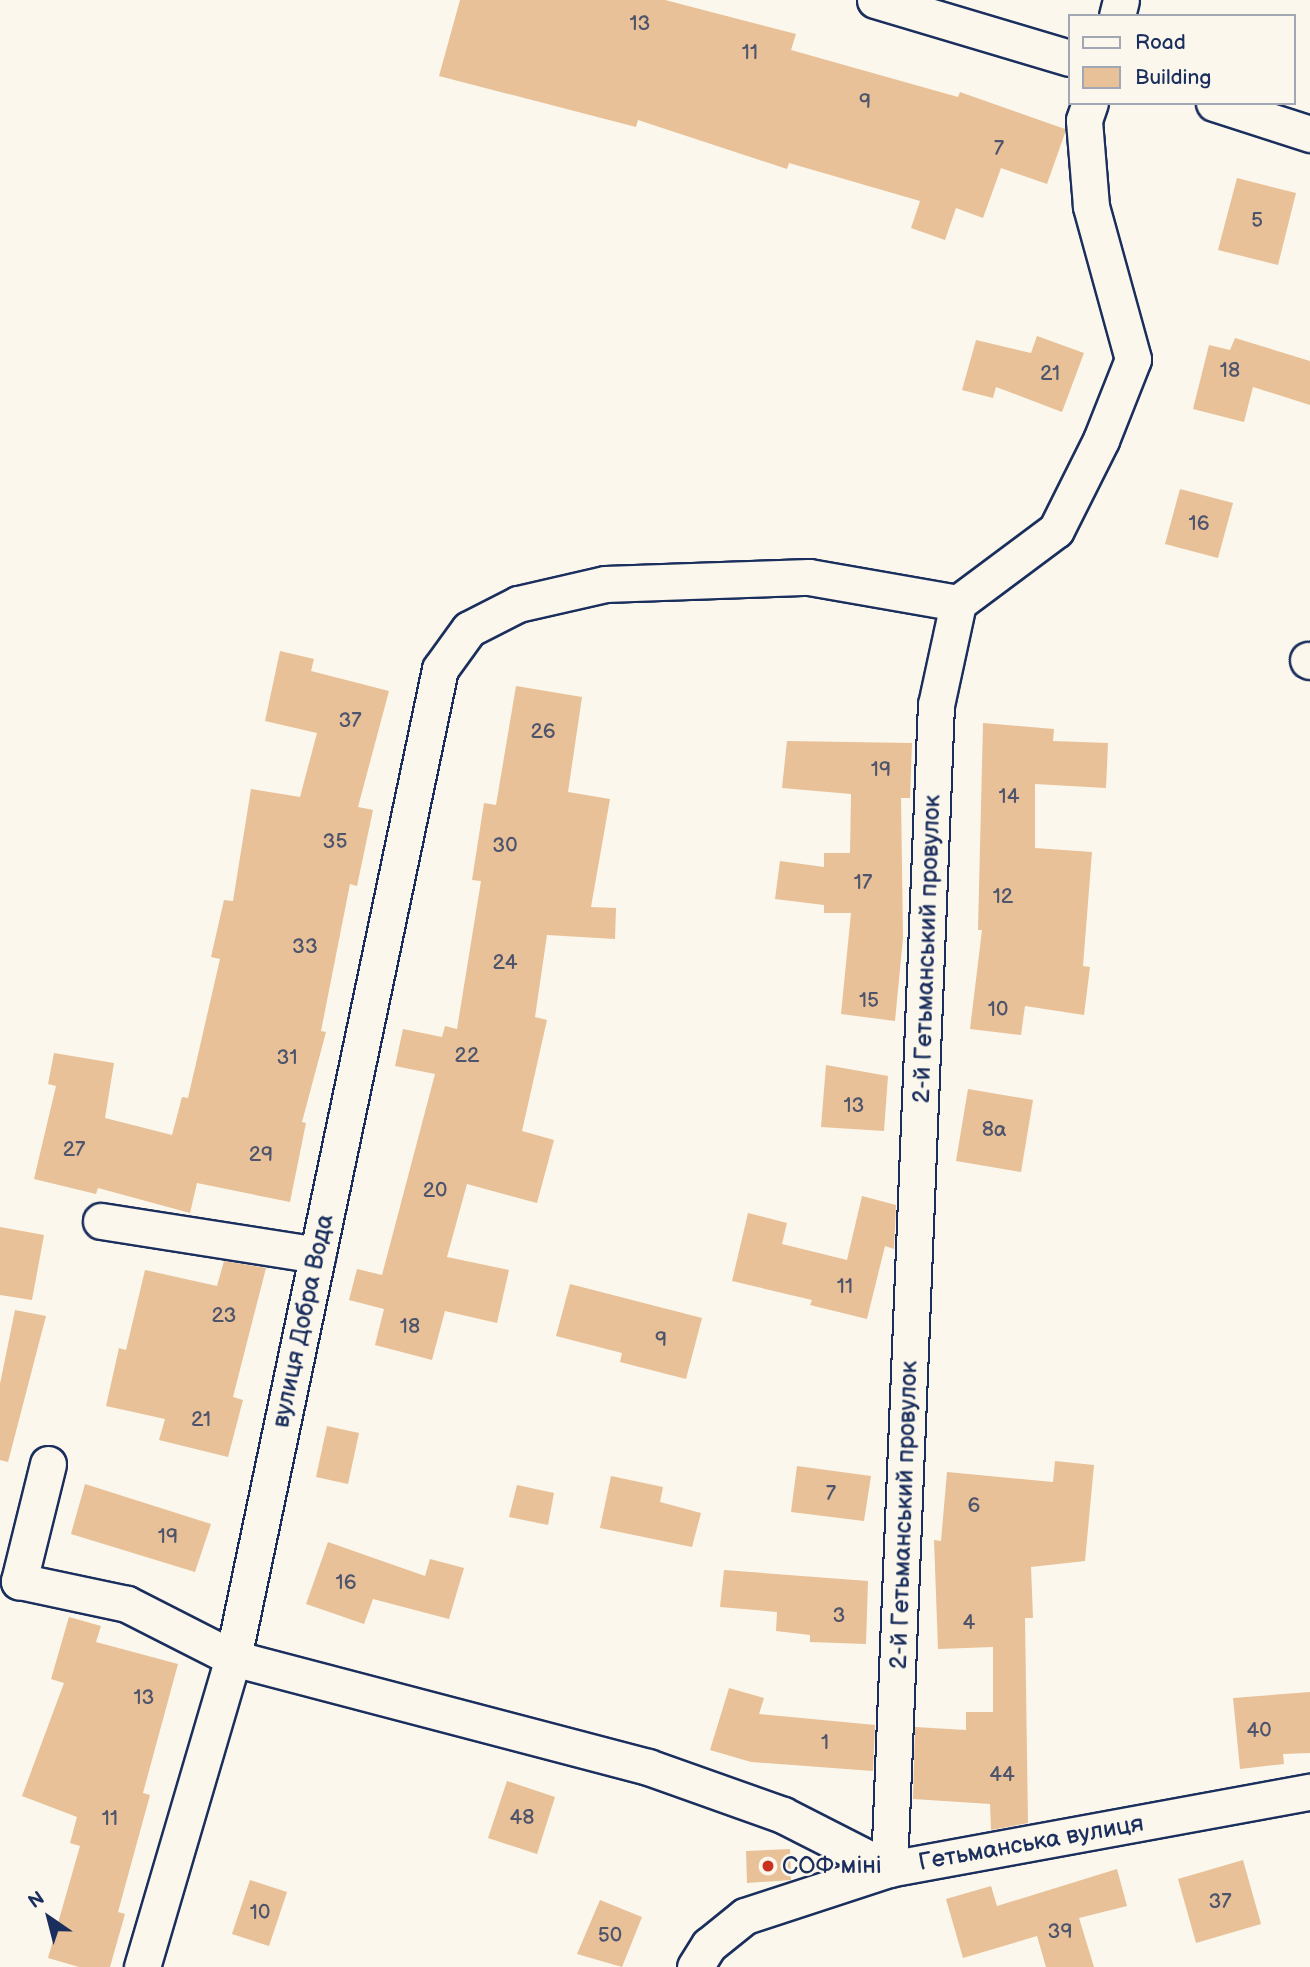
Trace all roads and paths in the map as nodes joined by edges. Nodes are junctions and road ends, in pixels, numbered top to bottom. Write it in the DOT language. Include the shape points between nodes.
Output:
graph roads {
  1 [pos="875,0"];
  2 [pos="1068,57"];
  3 [pos="1089,105"];
  4 [pos="1220,105"];
  5 [pos="1310,134"];
  6 [pos="958,603"];
  7 [pos="101,1221"];
  8 [pos="317,1255"];
  9 [pos="48,1464"];
  10 [pos="233,1658"];
  11 [pos="1310,1792"];
  12 [pos="889,1869"];
  13 [pos="142,1967"];
  14 [pos="695,1967"];
  1 -- 2 [label="street"];
  3 -- 6 [label="street" via="1084,120 1091,206 1133,359 1101,440 1056,530"];
  4 -- 5 [label="street"];
  6 -- 8 [label="street, вулиця Добра Вода" via="809,577 605,584 518,604 469,629 440,668"];
  6 -- 12 [label="street, 2-й Гетьманський провулок" via="936,705"];
  7 -- 8 [label="street"];
  8 -- 10 [label="street, вулиця Добра Вода"];
  9 -- 10 [label="street" via="19,1581 127,1604"];
  10 -- 12 [label="street" via="648,1767 783,1815"];
  10 -- 13 [label="street, вулиця Добра Вода"];
  11 -- 12 [label="street, Гетьманська вулиця"];
  12 -- 14 [label="street, Гетьманська вулиця" via="745,1916 709,1945"];
}
